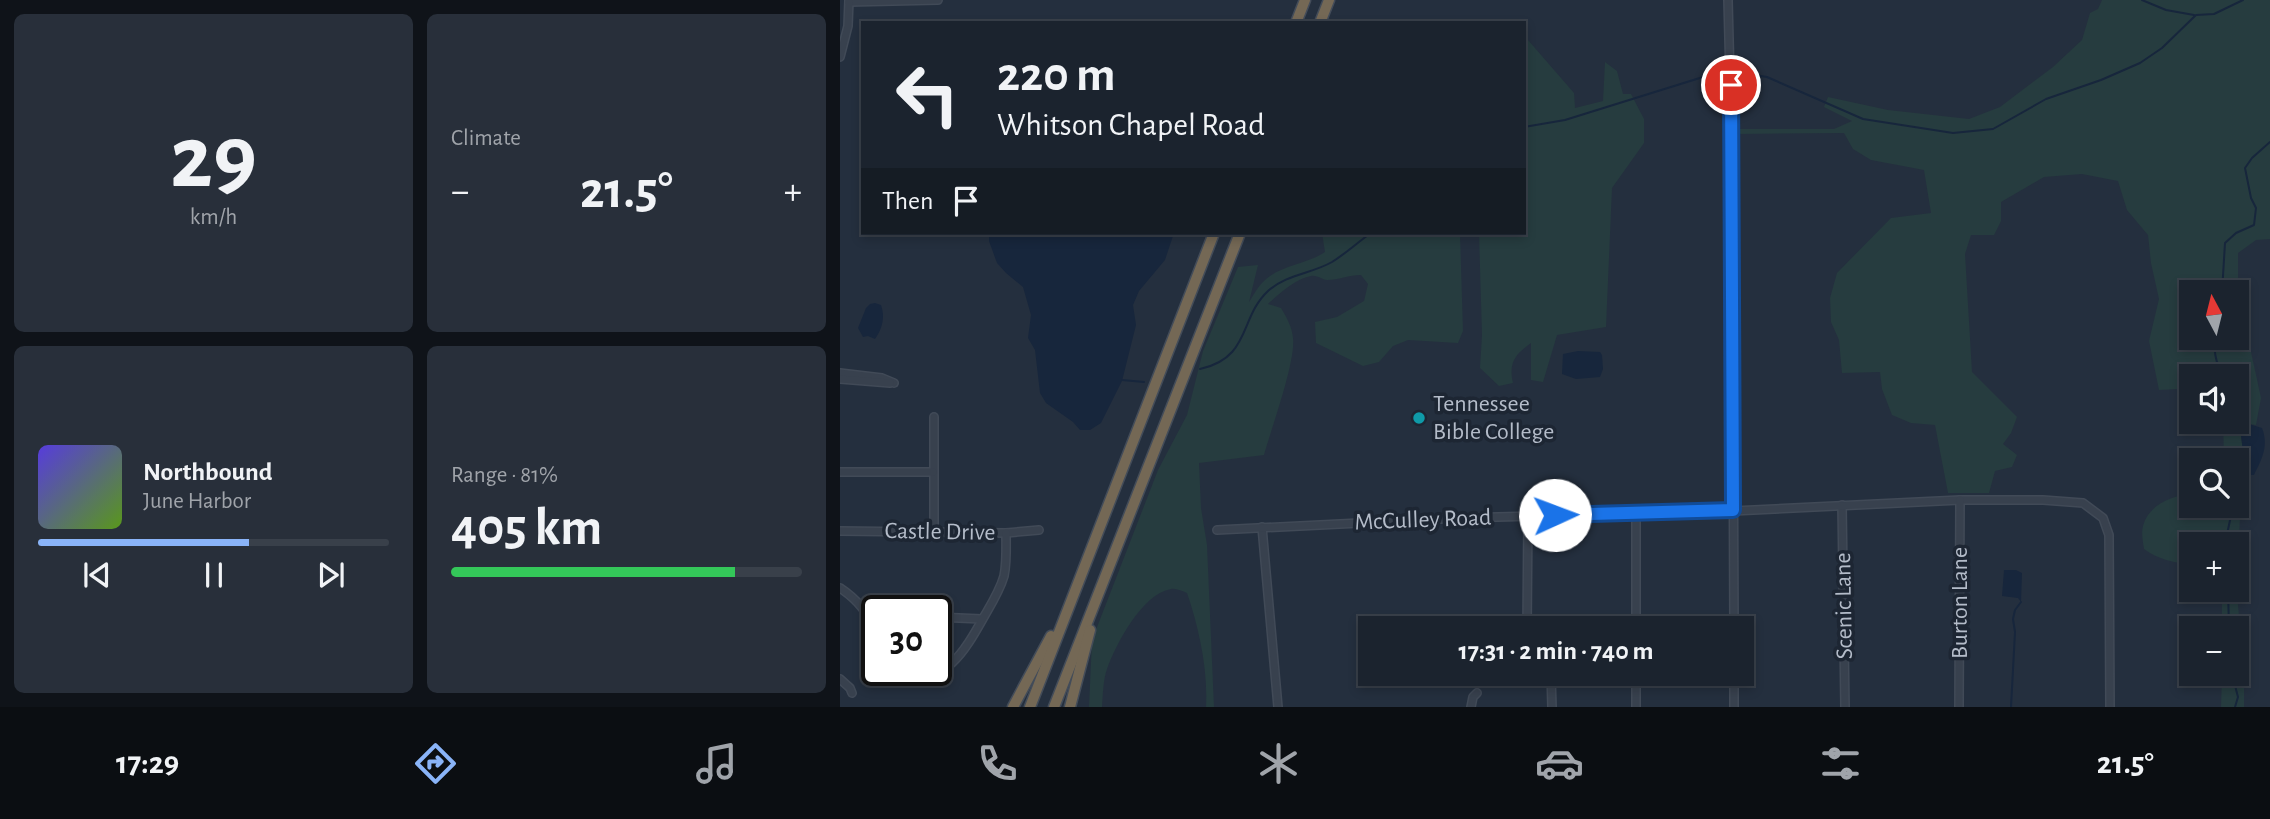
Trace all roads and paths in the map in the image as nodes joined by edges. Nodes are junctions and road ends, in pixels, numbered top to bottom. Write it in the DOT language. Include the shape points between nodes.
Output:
graph roads {
  1 [pos="938,0"];
  2 [pos="1305,0"];
  3 [pos="1329,0"];
  4 [pos="1728,0"];
  5 [pos="849,1"];
  6 [pos="1297,21"];
  7 [pos="1321,21"];
  8 [pos="840,57"];
  9 [pos="1213,235"];
  10 [pos="1239,235"];
  11 [pos="840,373"];
  12 [pos="840,379"];
  13 [pos="934,417"];
  14 [pos="840,472"];
  15 [pos="933,472"];
  16 [pos="1960,500"];
  17 [pos="1842,505"];
  18 [pos="1733,510"];
  19 [pos="1636,513"];
  20 [pos="1528,516"];
  21 [pos="1262,527"];
  22 [pos="1039,530"];
  23 [pos="1217,530"];
  24 [pos="840,531"];
  25 [pos="934,532"];
  26 [pos="1006,533"];
  27 [pos="1109,567"];
  28 [pos="1078,583"];
  29 [pos="840,588"];
  30 [pos="861,604"];
  31 [pos="1527,616"];
  32 [pos="1636,616"];
  33 [pos="1734,616"];
  34 [pos="952,618"];
  35 [pos="982,619"];
  36 [pos="952,664"];
  37 [pos="840,679"];
  38 [pos="1551,686"];
  39 [pos="1636,686"];
  40 [pos="1734,686"];
  41 [pos="852,693"];
  42 [pos="1477,693"];
  43 [pos="1013,707"];
  44 [pos="1030,707"];
  45 [pos="1054,707"];
  46 [pos="1070,707"];
  47 [pos="1278,707"];
  48 [pos="1471,707"];
  49 [pos="1552,707"];
  50 [pos="1636,707"];
  51 [pos="1734,707"];
  52 [pos="1845,707"];
  53 [pos="1959,707"];
  54 [pos="2110,707"];
  1 -- 5 [label="street"];
  2 -- 6 [label="highway"];
  3 -- 7 [label="highway"];
  4 -- 18 [label="street"];
  5 -- 8 [label="street"];
  9 -- 28 [label="highway"];
  10 -- 27 [label="highway"];
  11 -- 12 [label="street" via="894,383"];
  13 -- 15 [label="street"];
  14 -- 15 [label="street"];
  15 -- 25 [label="street"];
  16 -- 17 [label="street, McCulley Road"];
  16 -- 53 [label="street, Burton Lane"];
  16 -- 54 [label="street, McCulley Road" via="2083,503 2103,518 2109,536"];
  17 -- 18 [label="street, McCulley Road"];
  17 -- 52 [label="street, Scenic Lane"];
  18 -- 19 [label="street, McCulley Road"];
  18 -- 33 [label="street"];
  19 -- 20 [label="street, McCulley Road"];
  19 -- 32 [label="street"];
  20 -- 21 [label="street, McCulley Road"];
  20 -- 31 [label="street"];
  21 -- 23 [label="street"];
  21 -- 47 [label="street"];
  22 -- 26 [label="street, Castle Drive"];
  24 -- 25 [label="street, Castle Drive"];
  25 -- 26 [label="street, Castle Drive"];
  26 -- 35 [label="street" via="1003,578"];
  27 -- 45 [label="highway"];
  27 -- 46 [label="highway"];
  28 -- 43 [label="highway"];
  28 -- 44 [label="highway"];
  29 -- 30 [label="street"];
  34 -- 35 [label="street"];
  35 -- 36 [label="street"];
  37 -- 41 [label="street"];
  38 -- 49 [label="street"];
  39 -- 50 [label="street"];
  40 -- 51 [label="street"];
  42 -- 48 [label="street"];
}
